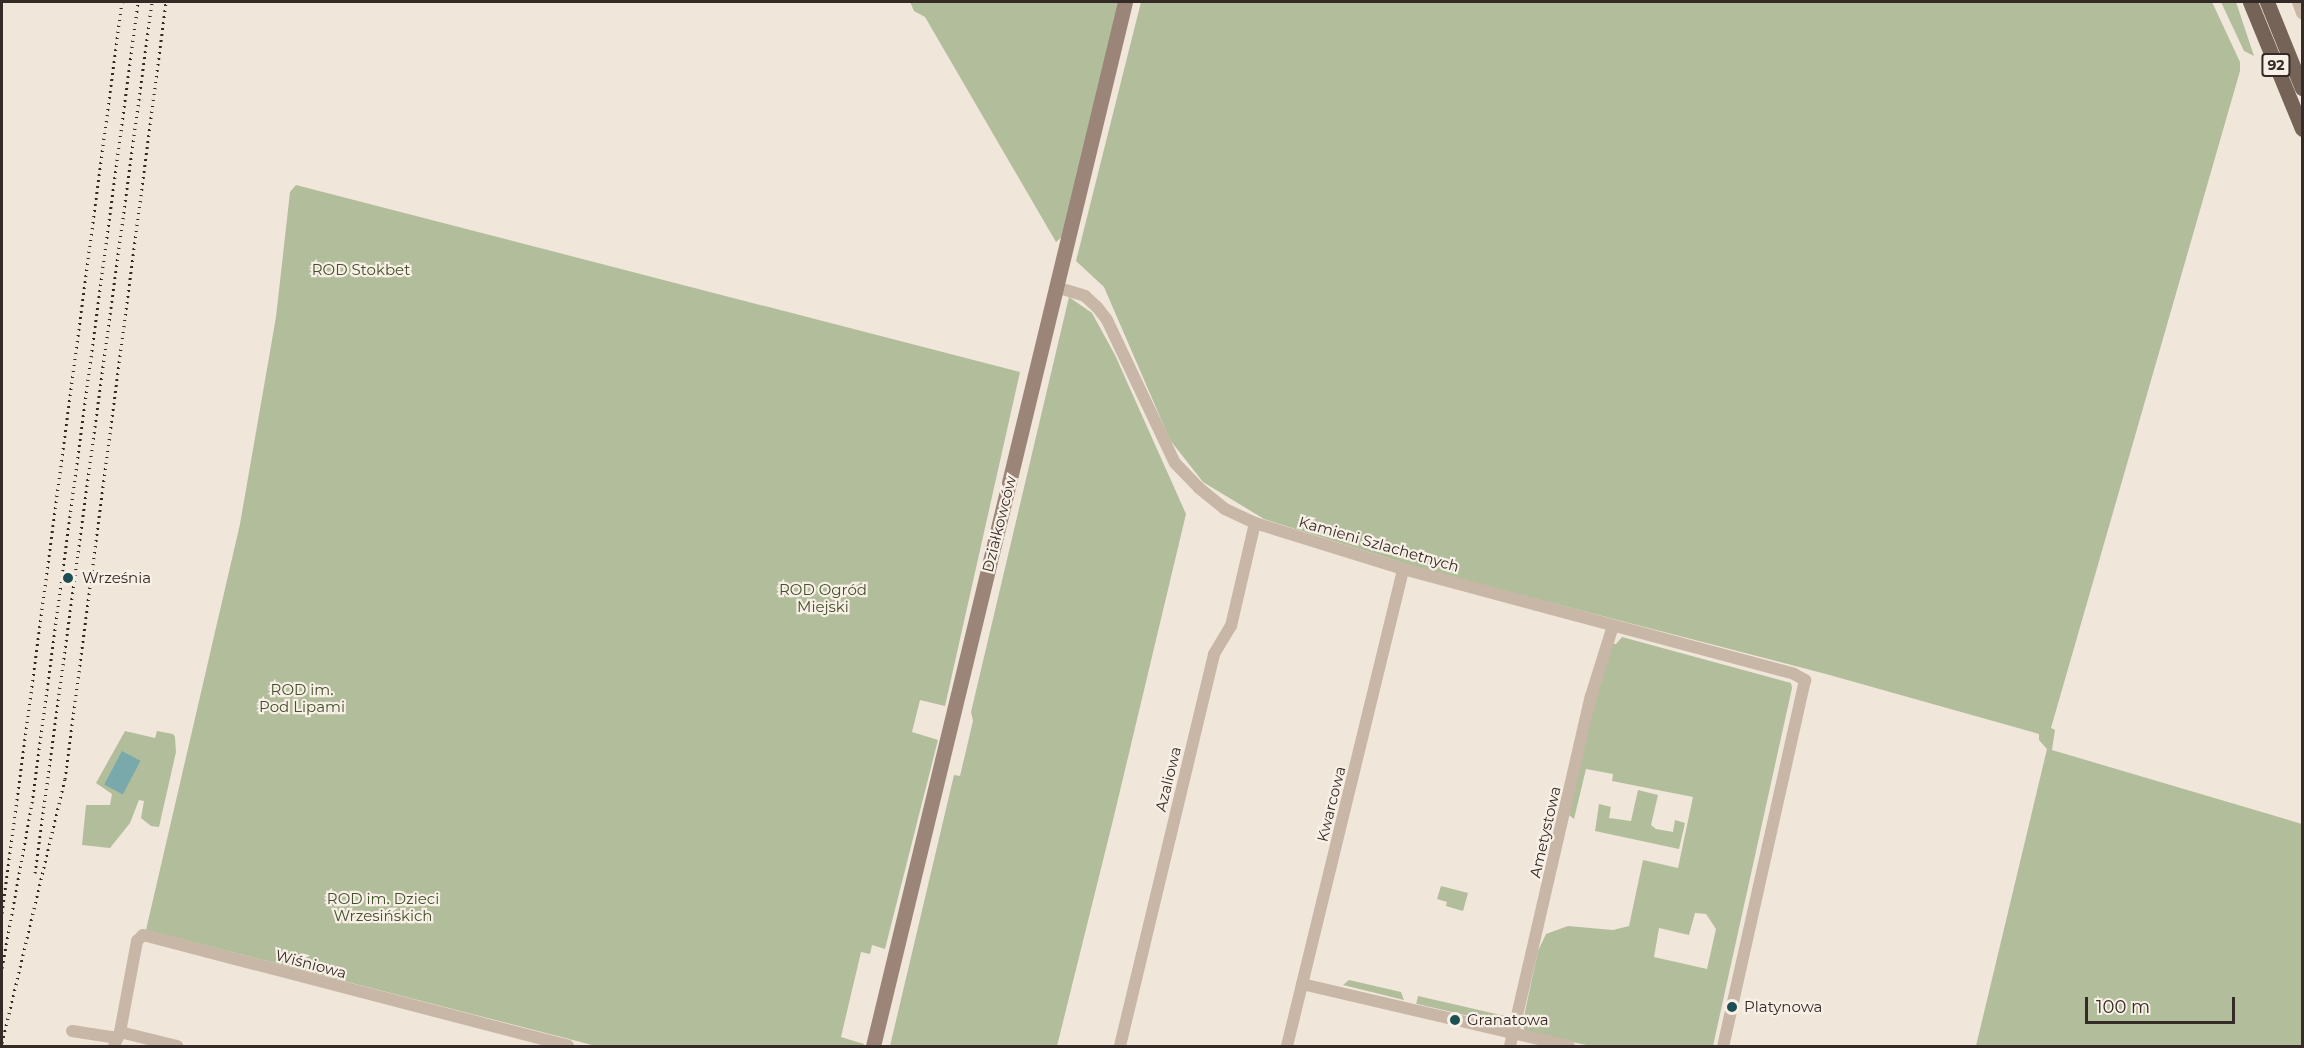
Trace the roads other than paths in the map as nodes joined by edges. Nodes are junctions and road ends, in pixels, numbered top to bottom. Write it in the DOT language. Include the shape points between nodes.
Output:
graph roads {
  1 [pos="1125,2"];
  2 [pos="2250,2"];
  3 [pos="2267,2"];
  4 [pos="2298,2"];
  5 [pos="2302,13"];
  6 [pos="2302,88"];
  7 [pos="2302,129"];
  8 [pos="1056,287"];
  9 [pos="1256,523"];
  10 [pos="1403,568"];
  11 [pos="1613,626"];
  12 [pos="1302,984"];
  13 [pos="72,1031"];
  14 [pos="117,1039"];
  15 [pos="1512,1041"];
  16 [pos="177,1047"];
  17 [pos="568,1047"];
  18 [pos="873,1047"];
  19 [pos="1120,1047"];
  20 [pos="1287,1047"];
  21 [pos="1569,1047"];
  22 [pos="1723,1047"];
  1 -- 8 [label="street, Działkowców"];
  2 -- 7 [label="main road, 92"];
  3 -- 6 [label="main road, 92"];
  4 -- 5 [label="street"];
  8 -- 9 [label="street, Kamieni Szlachetnych" via="1085,296 1107,320 1175,463 1225,509"];
  8 -- 18 [label="street, Działkowców"];
  9 -- 10 [label="street, Kamieni Szlachetnych"];
  9 -- 19 [label="street, Azaliowa" via="1231,626 1214,654"];
  10 -- 11 [label="street, Kamieni Szlachetnych"];
  10 -- 12 [label="street, Kwarcowa"];
  11 -- 15 [label="street, Ametystowa" via="1591,696"];
  11 -- 22 [label="street, Kamieni Szlachetnych" via="1805,680"];
  12 -- 15 [label="street"];
  12 -- 20 [label="street, Kwarcowa"];
  13 -- 14 [label="street"];
  14 -- 16 [label="street"];
  14 -- 17 [label="street, Wiśniowa" via="137,941 143,935"];
  15 -- 21 [label="street"];
}
